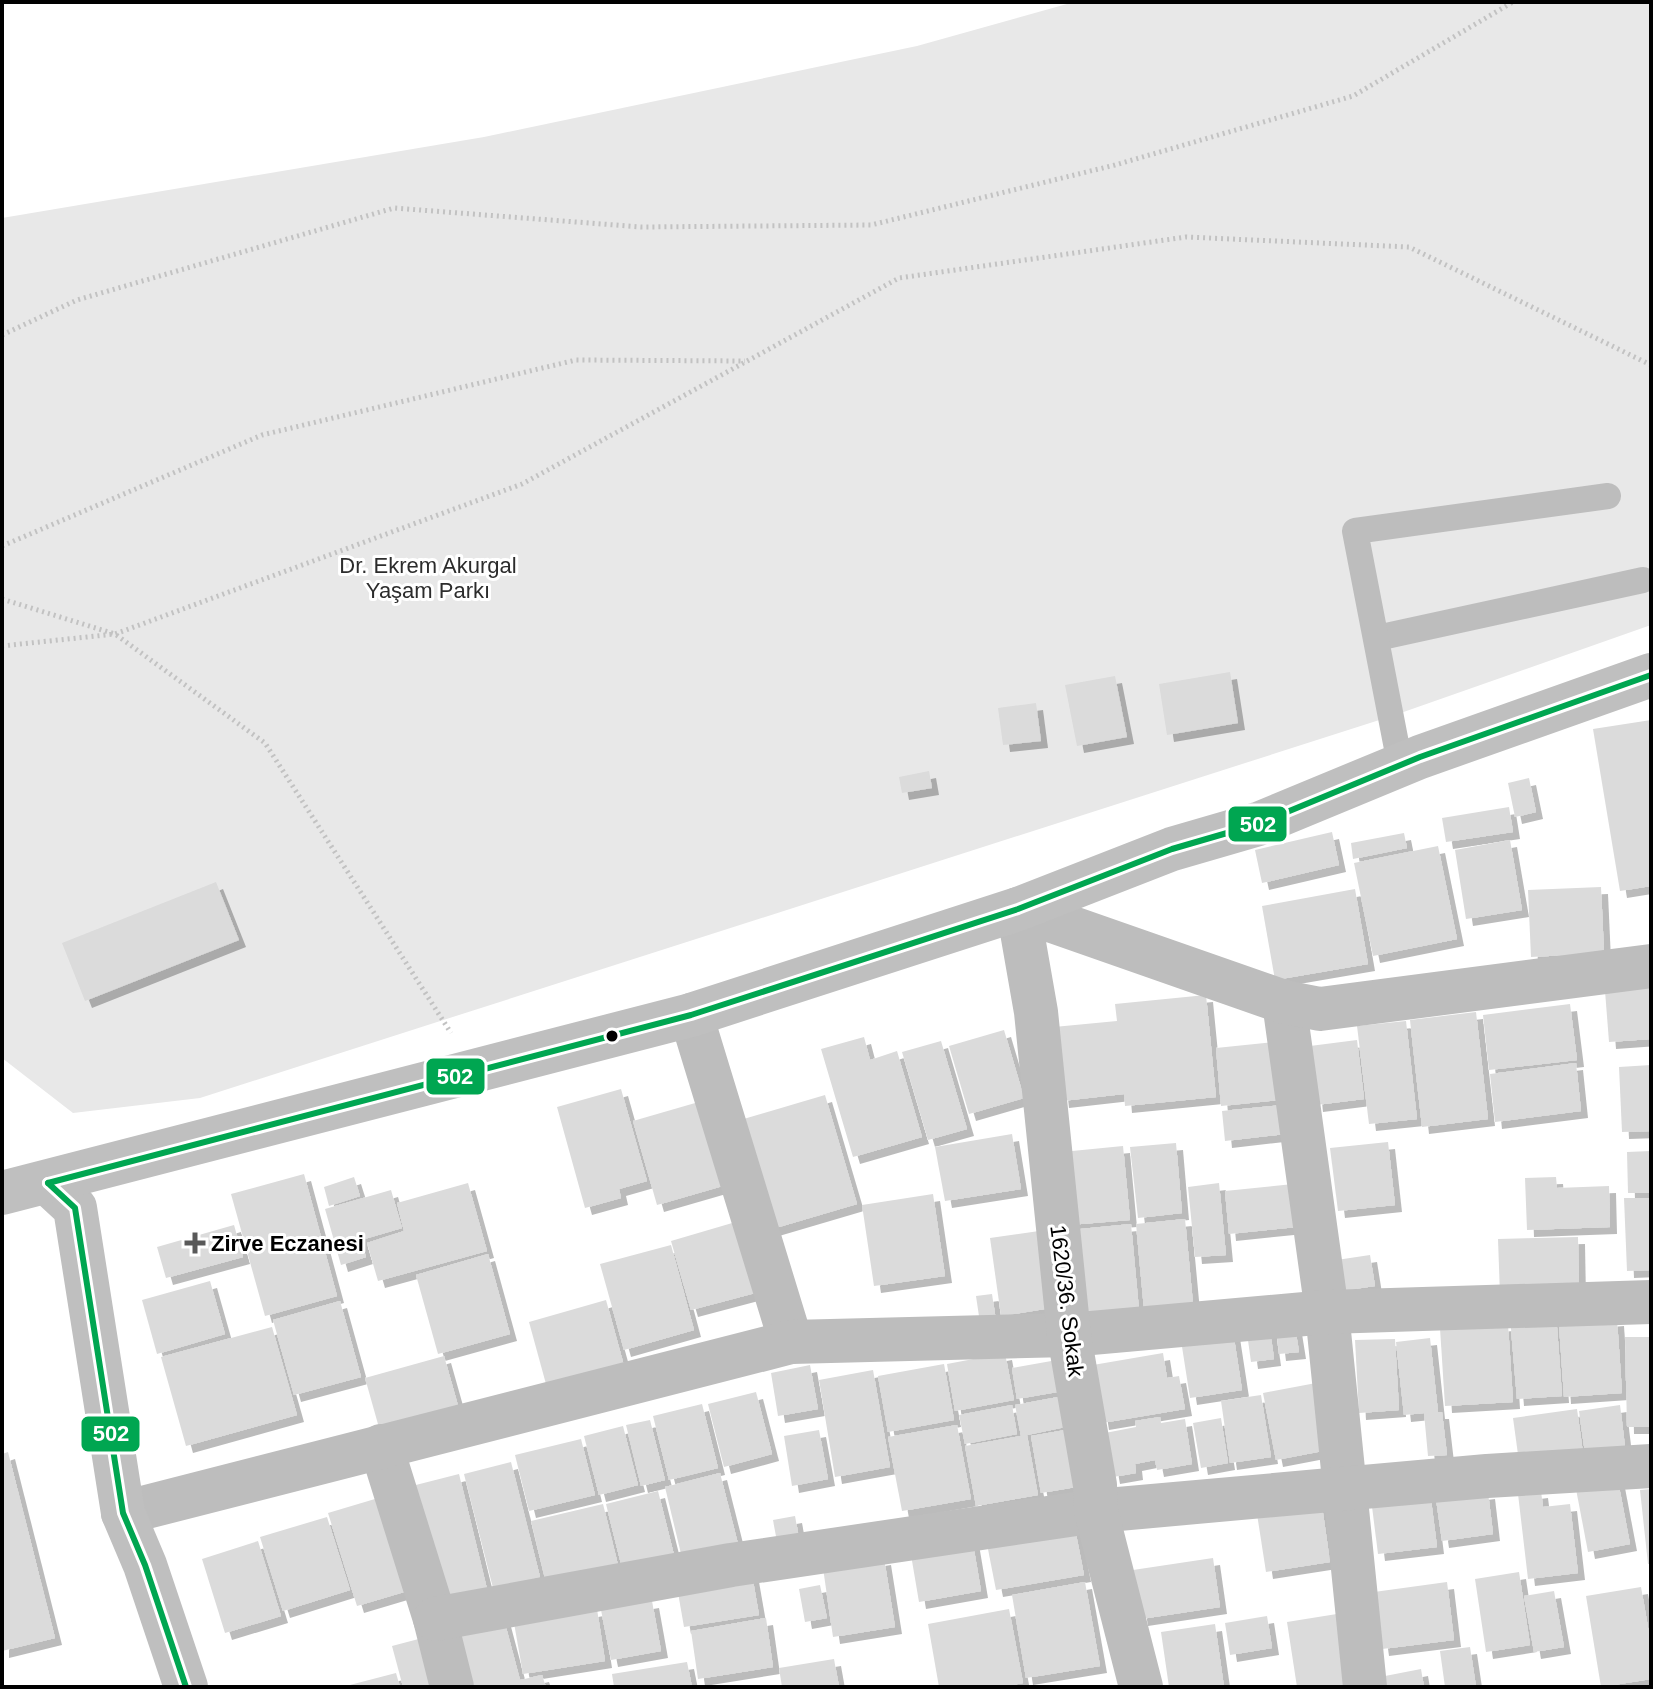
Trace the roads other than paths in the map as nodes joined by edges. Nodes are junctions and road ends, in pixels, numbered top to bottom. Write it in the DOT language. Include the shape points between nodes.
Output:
graph roads {
  1 [pos="1608,496"];
  2 [pos="1643,580"];
  3 [pos="1377,638"];
  4 [pos="1651,675"];
  5 [pos="1400,764"];
  6 [pos="1018,909"];
  7 [pos="1651,966"];
  8 [pos="1284,1002"];
  9 [pos="691,1015"];
  10 [pos="48,1183"];
  11 [pos="2,1193"];
  12 [pos="1651,1302"];
  13 [pos="1327,1312"];
  14 [pos="1069,1335"];
  15 [pos="791,1342"];
  16 [pos="381,1446"];
  17 [pos="1651,1466"];
  18 [pos="1346,1487"];
  19 [pos="1096,1511"];
  20 [pos="123,1513"];
  21 [pos="435,1619"];
  22 [pos="186,1687"];
  23 [pos="452,1687"];
  24 [pos="1141,1687"];
  25 [pos="1365,1687"];
  1 -- 3 [label="lane" via="1355,531"];
  2 -- 3 [label="lane"];
  3 -- 5 [label="lane"];
  4 -- 5 [label="main road"];
  5 -- 6 [label="main road" via="1258,824 1172,849"];
  6 -- 8 [label="street"];
  6 -- 9 [label="main road"];
  6 -- 14 [label="street, 1620/36. Sokak" via="1036,1012"];
  7 -- 8 [label="street" via="1320,1009"];
  8 -- 13 [label="street"];
  9 -- 10 [label="main road"];
  9 -- 15 [label="street"];
  10 -- 11 [label="main road"];
  10 -- 20 [label="main road" via="75,1208"];
  12 -- 13 [label="street"];
  13 -- 14 [label="street"];
  13 -- 18 [label="street"];
  14 -- 15 [label="street"];
  14 -- 19 [label="street, 1620/36. Sokak"];
  15 -- 16 [label="street"];
  16 -- 20 [label="street"];
  16 -- 21 [label="street"];
  17 -- 18 [label="street"];
  18 -- 19 [label="street"];
  18 -- 25 [label="street"];
  19 -- 21 [label="street" via="731,1565"];
  19 -- 24 [label="street, 1620/36. Sokak"];
  20 -- 22 [label="main road"];
  21 -- 23 [label="street"];
}
